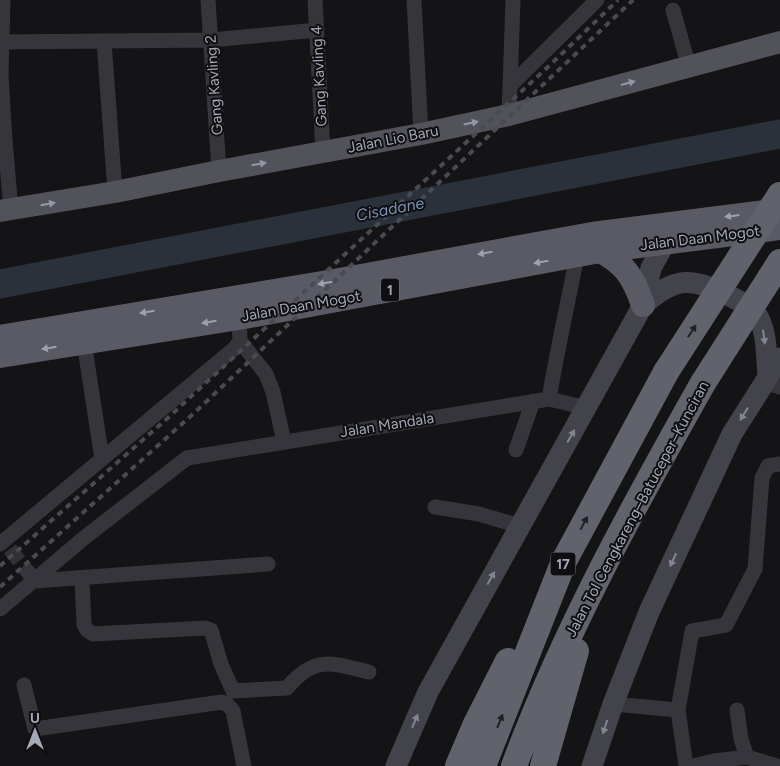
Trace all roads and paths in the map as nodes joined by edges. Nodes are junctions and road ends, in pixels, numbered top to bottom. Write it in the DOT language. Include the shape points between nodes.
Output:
graph roads {
  1 [pos="3,0"];
  2 [pos="208,0"];
  3 [pos="315,0"];
  4 [pos="414,0"];
  5 [pos="513,0"];
  6 [pos="598,0"];
  7 [pos="673,10"];
  8 [pos="317,30"];
  9 [pos="211,40"];
  10 [pos="104,41"];
  11 [pos="1,42"];
  12 [pos="780,42"];
  13 [pos="689,67"];
  14 [pos="510,86"];
  15 [pos="509,115"];
  16 [pos="421,134"];
  17 [pos="323,152"];
  18 [pos="219,171"];
  19 [pos="115,192"];
  20 [pos="780,195"];
  21 [pos="5,210"];
  22 [pos="780,210"];
  23 [pos="780,228"];
  24 [pos="665,243"];
  25 [pos="600,251"];
  26 [pos="577,255"];
  27 [pos="780,262"];
  28 [pos="643,306"];
  29 [pos="240,329"];
  30 [pos="0,337"];
  31 [pos="84,342"];
  32 [pos="0,356"];
  33 [pos="780,358"];
  34 [pos="772,383"];
  35 [pos="549,399"];
  36 [pos="533,402"];
  37 [pos="587,408"];
  38 [pos="284,442"];
  39 [pos="516,450"];
  40 [pos="102,459"];
  41 [pos="780,464"];
  42 [pos="435,507"];
  43 [pos="520,526"];
  44 [pos="3,543"];
  45 [pos="564,560"];
  46 [pos="268,564"];
  47 [pos="32,577"];
  48 [pos="82,578"];
  49 [pos="597,579"];
  50 [pos="0,609"];
  51 [pos="369,672"];
  52 [pos="24,685"];
  53 [pos="613,704"];
  54 [pos="678,710"];
  55 [pos="737,710"];
  56 [pos="747,757"];
  57 [pos="244,766"];
  58 [pos="396,766"];
  59 [pos="458,766"];
  60 [pos="482,766"];
  61 [pos="514,766"];
  62 [pos="543,766"];
  63 [pos="592,766"];
  64 [pos="686,766"];
  65 [pos="693,766"];
  66 [pos="777,766"];
  1 -- 11 [label="street"];
  2 -- 9 [label="street, Gang Kavling 2"];
  3 -- 8 [label="street, Gang Kavling 4"];
  4 -- 16 [label="street"];
  5 -- 14 [label="street"];
  6 -- 14 [label="street"];
  7 -- 13 [label="street"];
  8 -- 9 [label="street"];
  8 -- 17 [label="street, Gang Kavling 4"];
  9 -- 10 [label="street"];
  9 -- 18 [label="street, Gang Kavling 2"];
  10 -- 11 [label="street"];
  10 -- 19 [label="street"];
  11 -- 21 [label="street"];
  12 -- 13 [label="main road, Jalan Lio Baru"];
  15 -- 13 [label="main road, Jalan Lio Baru, one-way"];
  14 -- 15 [label="street"];
  16 -- 15 [label="main road, Jalan Lio Baru, one-way"];
  16 -- 17 [label="main road, Jalan Lio Baru"];
  18 -- 17 [label="main road, Jalan Lio Baru, one-way"];
  18 -- 19 [label="main road, Jalan Lio Baru"];
  21 -- 19 [label="main road, Jalan Lio Baru, one-way"];
  45 -- 20 [label="highway, 17, one-way, bridge" via="666,372"];
  22 -- 30 [label="highway, Jalan Daan Mogot / 1, one-way" via="592,234"];
  23 -- 24 [label="highway, Jalan Daan Mogot / 1"];
  24 -- 25 [label="highway, Jalan Daan Mogot / 1"];
  24 -- 28 [label="main road" via="651,268"];
  25 -- 26 [label="highway, Jalan Daan Mogot / 1"];
  25 -- 28 [label="highway" via="615,259 626,271 636,284"];
  26 -- 29 [label="highway, Jalan Daan Mogot / 1, one-way"];
  26 -- 35 [label="street"];
  27 -- 49 [label="highway, Jalan Tol Cengkareng–Batuceper–Kunciran / 17, bridge" via="703,383"];
  28 -- 34 [label="main road, one-way" via="673,284 690,282 704,284 747,305 755,311 763,330"];
  28 -- 37 [label="main road"];
  29 -- 31 [label="highway, Jalan Daan Mogot / 1, one-way"];
  29 -- 38 [label="street" via="266,374"];
  29 -- 40 [label="street" via="236,348"];
  31 -- 32 [label="highway, Jalan Daan Mogot / 1, one-way"];
  31 -- 40 [label="street"];
  33 -- 34 [label="main road"];
  34 -- 53 [label="main road, one-way" via="728,443 649,612"];
  35 -- 36 [label="street, Jalan Mandala"];
  35 -- 37 [label="street, Jalan Mandala"];
  36 -- 38 [label="street, Jalan Mandala"];
  36 -- 39 [label="street"];
  43 -- 37 [label="main road, one-way"];
  38 -- 47 [label="street, Jalan Mandala" via="187,458"];
  40 -- 44 [label="street"];
  41 -- 54 [label="street" via="768,466 762,478 755,569 726,625 692,631"];
  42 -- 43 [label="street" via="479,514"];
  58 -- 43 [label="main road, one-way" via="428,692"];
  45 -- 59 [label="highway" via="533,612"];
  60 -- 45 [label="highway, 17, one-way"];
  46 -- 48 [label="street"];
  47 -- 48 [label="street"];
  47 -- 50 [label="street"];
  48 -- 51 [label="street" via="84,625 87,630 93,634 211,630 233,692 287,688 298,674 316,665 333,663"];
  49 -- 61 [label="highway, Jalan Tol Cengkareng–Batuceper–Kunciran / 17" via="556,662"];
  49 -- 62 [label="highway"];
  52 -- 57 [label="street" via="35,729 222,702 233,711"];
  53 -- 54 [label="street"];
  53 -- 63 [label="main road, one-way"];
  54 -- 64 [label="street"];
  55 -- 56 [label="street"];
  56 -- 65 [label="street"];
  56 -- 66 [label="street"];
}
